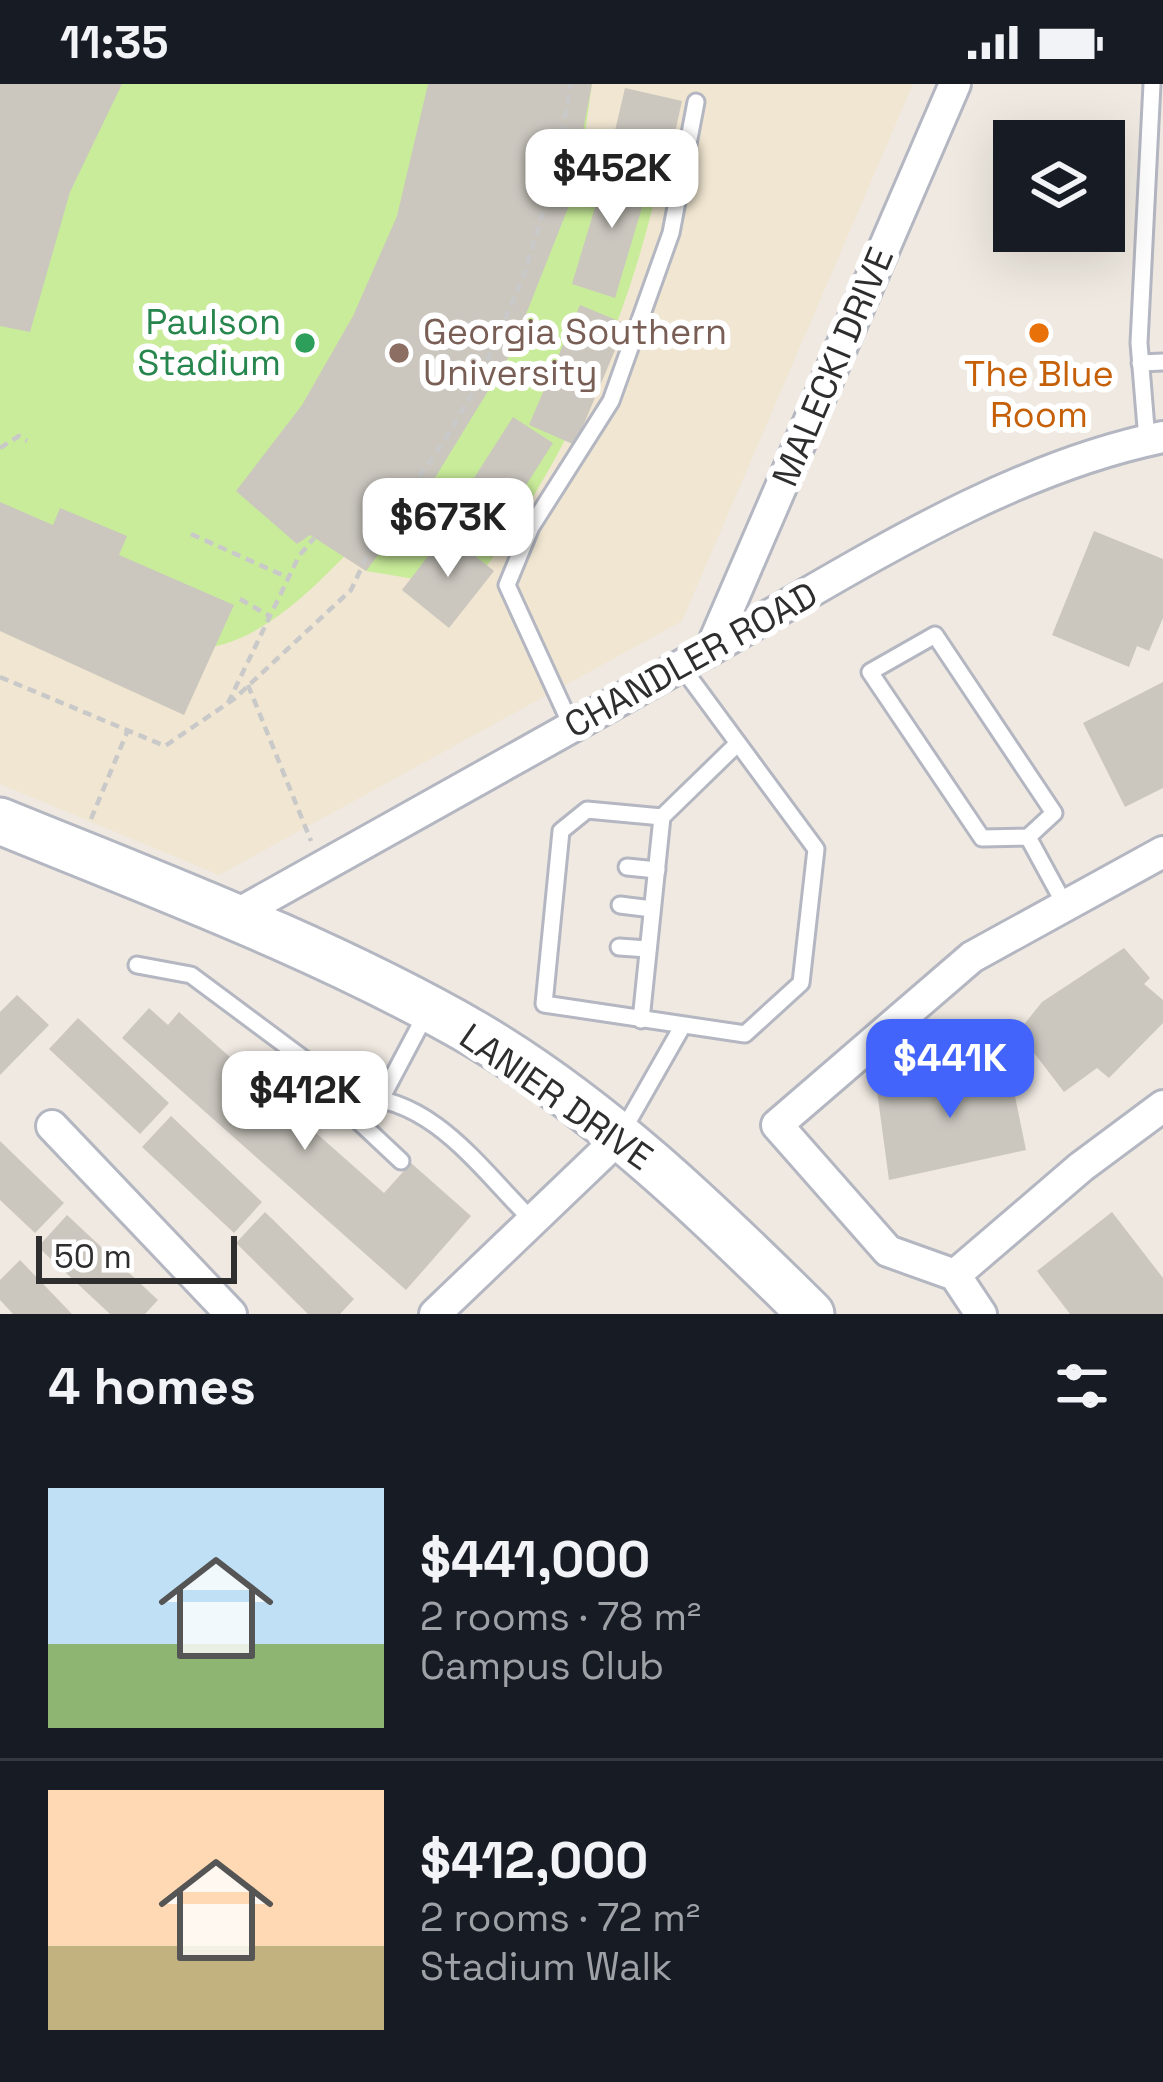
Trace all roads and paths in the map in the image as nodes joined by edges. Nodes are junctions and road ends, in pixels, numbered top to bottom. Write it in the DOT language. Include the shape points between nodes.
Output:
graph roads {
  1 [pos="571,84"];
  2 [pos="955,84"];
  3 [pos="1152,84"];
  4 [pos="696,102"];
  5 [pos="1163,362"];
  6 [pos="1140,363"];
  7 [pos="1155,438"];
  8 [pos="27,441"];
  9 [pos="0,448"];
  10 [pos="190,534"];
  11 [pos="314,538"];
  12 [pos="289,578"];
  13 [pos="240,598"];
  14 [pos="271,617"];
  15 [pos="711,650"];
  16 [pos="681,666"];
  17 [pos="0,677"];
  18 [pos="248,686"];
  19 [pos="228,704"];
  20 [pos="572,727"];
  21 [pos="128,730"];
  22 [pos="735,746"];
  23 [pos="662,817"];
  24 [pos="0,821"];
  25 [pos="1028,837"];
  26 [pos="77,852"];
  27 [pos="1163,852"];
  28 [pos="627,867"];
  29 [pos="322,868"];
  30 [pos="657,870"];
  31 [pos="620,905"];
  32 [pos="1065,905"];
  33 [pos="652,909"];
  34 [pos="234,916"];
  35 [pos="620,947"];
  36 [pos="648,950"];
  37 [pos="137,964"];
  38 [pos="428,1012"];
  39 [pos="640,1020"];
  40 [pos="682,1028"];
  41 [pos="382,1096"];
  42 [pos="355,1097"];
  43 [pos="1163,1106"];
  44 [pos="52,1126"];
  45 [pos="620,1137"];
  46 [pos="400,1160"];
  47 [pos="532,1220"];
  48 [pos="955,1275"];
  49 [pos="231,1314"];
  50 [pos="435,1314"];
  51 [pos="811,1314"];
  52 [pos="981,1314"];
  1 -- 18 [label="path" via="536,236 476,387 375,539 351,590"];
  2 -- 15 [label="street, MALECKI DRIVE"];
  3 -- 6 [label="lane"];
  4 -- 20 [label="lane" via="671,233 611,400 531,527 507,585"];
  5 -- 6 [label="lane"];
  6 -- 7 [label="lane"];
  7 -- 15 [label="street, CHANDLER ROAD" via="1037,475"];
  8 -- 9 [label="path" via="19,436"];
  10 -- 12 [label="path"];
  11 -- 12 [label="path"];
  12 -- 14 [label="path"];
  13 -- 14 [label="path"];
  14 -- 19 [label="path"];
  15 -- 16 [label="street, CHANDLER ROAD"];
  16 -- 20 [label="street, CHANDLER ROAD"];
  16 -- 22 [label="lane"];
  17 -- 21 [label="path"];
  18 -- 19 [label="path"];
  18 -- 29 [label="path"];
  19 -- 21 [label="path" via="165,746"];
  20 -- 29 [label="street, CHANDLER ROAD"];
  21 -- 26 [label="path"];
  22 -- 23 [label="lane"];
  22 -- 40 [label="lane" via="816,849 801,983 745,1034"];
  23 -- 30 [label="lane"];
  23 -- 39 [label="lane" via="587,810 561,831 559,941 544,1004"];
  24 -- 26 [label="street, LANIER DRIVE"];
  25 -- 25 [label="lane" via="982,838 870,671 934,635 1054,813"];
  25 -- 32 [label="lane"];
  26 -- 34 [label="street, LANIER DRIVE"];
  27 -- 32 [label="street"];
  28 -- 30 [label="lane"];
  29 -- 34 [label="street, CHANDLER ROAD"];
  30 -- 33 [label="lane"];
  31 -- 33 [label="lane"];
  32 -- 48 [label="street" via="972,957 776,1125 888,1251"];
  33 -- 36 [label="lane"];
  34 -- 38 [label="street, LANIER DRIVE"];
  35 -- 36 [label="lane"];
  36 -- 39 [label="lane"];
  37 -- 42 [label="lane" via="191,975"];
  38 -- 41 [label="lane"];
  38 -- 45 [label="street, LANIER DRIVE" via="475,1035"];
  39 -- 40 [label="lane"];
  40 -- 45 [label="lane"];
  41 -- 42 [label="lane"];
  41 -- 47 [label="lane" via="418,1109"];
  42 -- 46 [label="lane" via="353,1116"];
  43 -- 48 [label="street"];
  44 -- 49 [label="street"];
  45 -- 47 [label="street"];
  45 -- 51 [label="street, LANIER DRIVE"];
  47 -- 50 [label="street"];
  48 -- 52 [label="street"];
}
